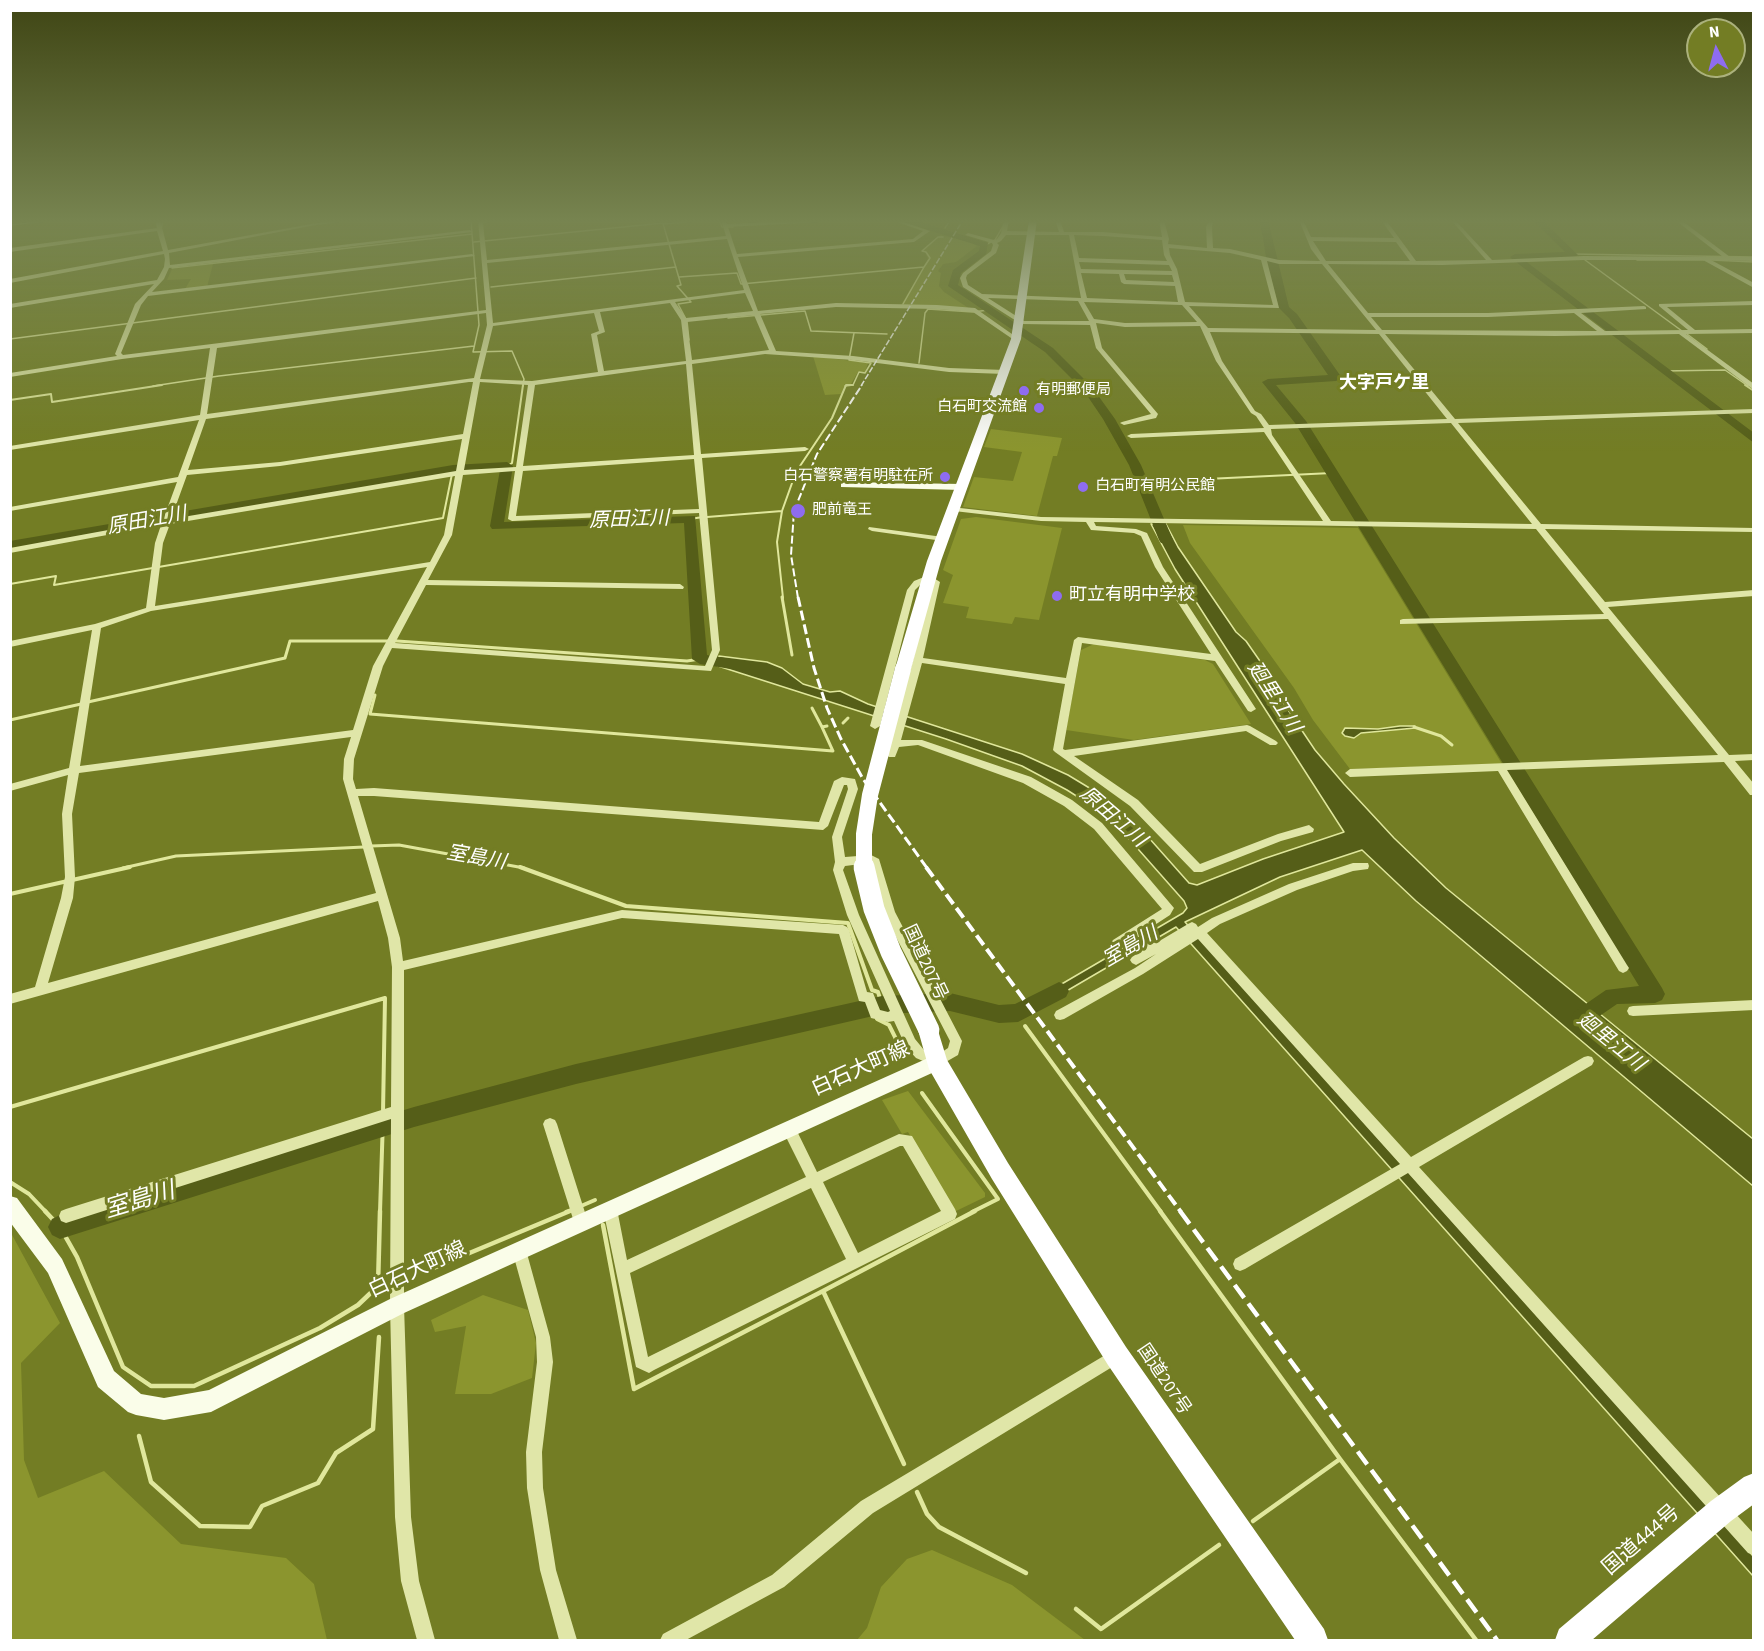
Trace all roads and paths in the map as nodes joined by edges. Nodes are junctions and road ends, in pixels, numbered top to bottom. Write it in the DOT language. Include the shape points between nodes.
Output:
graph roads {
  1 [pos="63,297"];
  2 [pos="144,297"];
  3 [pos="487,297"];
  4 [pos="701,297"];
  5 [pos="751,297"];
  6 [pos="981,297"];
  7 [pos="1002,297"];
  8 [pos="1181,297"];
  9 [pos="1275,297"];
  10 [pos="1353,297"];
  11 [pos="1022,298"];
  12 [pos="1082,300"];
  13 [pos="672,302"];
  14 [pos="1754,303"];
  15 [pos="1183,304"];
  16 [pos="10,306"];
  17 [pos="1644,308"];
  18 [pos="489,310"];
  19 [pos="1580,311"];
  20 [pos="597,312"];
  21 [pos="758,314"];
  22 [pos="1368,315"];
  23 [pos="686,320"];
  24 [pos="1019,321"];
  25 [pos="1093,322"];
  26 [pos="1200,324"];
  27 [pos="490,325"];
  28 [pos="1206,330"];
  29 [pos="1754,331"];
  30 [pos="1604,332"];
  31 [pos="1680,332"];
  32 [pos="1694,332"];
  33 [pos="1383,333"];
  34 [pos="1016,339"];
  35 [pos="214,346"];
  36 [pos="773,352"];
  37 [pos="122,357"];
  38 [pos="689,362"];
  39 [pos="1005,372"];
  40 [pos="601,373"];
  41 [pos="10,375"];
  42 [pos="477,380"];
  43 [pos="530,383"];
  44 [pos="1754,388"];
  45 [pos="1754,411"];
  46 [pos="203,417"];
  47 [pos="1453,421"];
  48 [pos="1124,423"];
  49 [pos="1267,429"];
  50 [pos="466,436"];
  51 [pos="1131,436"];
  52 [pos="10,448"];
  53 [pos="805,449"];
  54 [pos="700,457"];
  55 [pos="519,469"];
  56 [pos="456,472"];
  57 [pos="182,476"];
  58 [pos="845,485"];
  59 [pos="962,487"];
  60 [pos="10,509"];
  61 [pos="954,509"];
  62 [pos="702,515"];
  63 [pos="166,518"];
  64 [pos="1088,520"];
  65 [pos="1329,524"];
  66 [pos="1538,527"];
  67 [pos="872,529"];
  68 [pos="1754,530"];
  69 [pos="943,539"];
  70 [pos="10,551"];
  71 [pos="432,564"];
  72 [pos="928,578"];
  73 [pos="423,582"];
  74 [pos="680,587"];
  75 [pos="1754,593"];
  76 [pos="1601,605"];
  77 [pos="150,609"];
  78 [pos="1611,616"];
  79 [pos="1403,622"];
  80 [pos="97,626"];
  81 [pos="390,642"];
  82 [pos="10,644"];
  83 [pos="1217,658"];
  84 [pos="910,664"];
  85 [pos="1070,682"];
  86 [pos="1251,709"];
  87 [pos="875,726"];
  88 [pos="356,733"];
  89 [pos="1273,743"];
  90 [pos="1064,754"];
  91 [pos="1754,757"];
  92 [pos="1726,759"];
  93 [pos="1510,767"];
  94 [pos="73,770"];
  95 [pos="1350,773"];
  96 [pos="10,788"];
  97 [pos="1754,792"];
  98 [pos="352,793"];
  99 [pos="1309,829"];
  100 [pos="840,862"];
  101 [pos="1364,866"];
  102 [pos="382,896"];
  103 [pos="1195,930"];
  104 [pos="1135,931"];
  105 [pos="1183,937"];
  106 [pos="1117,943"];
  107 [pos="1155,949"];
  108 [pos="1136,960"];
  109 [pos="398,967"];
  110 [pos="1623,968"];
  111 [pos="40,991"];
  112 [pos="10,999"];
  113 [pos="1754,1005"];
  114 [pos="1633,1011"];
  115 [pos="896,1015"];
  116 [pos="1060,1015"];
  117 [pos="935,1022"];
  118 [pos="1588,1061"];
  119 [pos="937,1062"];
  120 [pos="388,1114"];
  121 [pos="550,1124"];
  122 [pos="789,1129"];
  123 [pos="1409,1166"];
  124 [pos="814,1180"];
  125 [pos="10,1205"];
  126 [pos="610,1209"];
  127 [pos="578,1213"];
  128 [pos="66,1216"];
  129 [pos="519,1250"];
  130 [pos="855,1262"];
  131 [pos="1240,1264"];
  132 [pos="623,1269"];
  133 [pos="397,1306"];
  134 [pos="1117,1356"];
  135 [pos="1754,1487"];
  136 [pos="1712,1519"];
  137 [pos="1754,1547"];
  138 [pos="426,1641"];
  139 [pos="568,1641"];
  140 [pos="669,1641"];
  141 [pos="1313,1641"];
  142 [pos="1570,1641"];
  1 -- 16 [label="street"];
  2 -- 37 [label="street" via="118,354"];
  3 -- 18 [label="street"];
  4 -- 13 [label="street"];
  5 -- 21 [label="street"];
  6 -- 24 [label="street"];
  7 -- 11 [label="street"];
  8 -- 15 [label="street"];
  9 -- 15 [label="street" via="1277,308"];
  10 -- 22 [label="street"];
  11 -- 12 [label="street"];
  11 -- 24 [label="highway, 国道207号"];
  12 -- 15 [label="street"];
  12 -- 25 [label="street"];
  13 -- 20 [label="street"];
  13 -- 23 [label="street"];
  14 -- 32 [label="street" via="1661,305"];
  15 -- 26 [label="street"];
  17 -- 19 [label="street"];
  18 -- 27 [label="street"];
  18 -- 35 [label="street"];
  19 -- 22 [label="street"];
  19 -- 30 [label="street"];
  20 -- 27 [label="street"];
  20 -- 40 [label="street" via="602,332 594,334"];
  21 -- 23 [label="street"];
  21 -- 34 [label="street" via="841,305 938,307 977,312"];
  21 -- 36 [label="street"];
  22 -- 33 [label="street"];
  23 -- 38 [label="street"];
  24 -- 25 [label="street"];
  24 -- 34 [label="highway, 国道207号"];
  25 -- 26 [label="street"];
  25 -- 48 [label="street" via="1099,348 1155,414"];
  26 -- 28 [label="street"];
  27 -- 42 [label="street"];
  28 -- 33 [label="street"];
  28 -- 49 [label="street" via="1220,361"];
  29 -- 32 [label="street"];
  30 -- 31 [label="street"];
  30 -- 33 [label="street"];
  31 -- 32 [label="street"];
  31 -- 44 [label="street"];
  33 -- 47 [label="street"];
  34 -- 39 [label="highway, 国道207号"];
  35 -- 37 [label="street"];
  35 -- 46 [label="street"];
  36 -- 38 [label="street"];
  36 -- 39 [label="street"];
  37 -- 41 [label="street"];
  38 -- 40 [label="street"];
  38 -- 54 [label="street"];
  39 -- 59 [label="highway, 国道207号"];
  40 -- 43 [label="street"];
  42 -- 43 [label="street"];
  42 -- 46 [label="street"];
  42 -- 50 [label="street"];
  43 -- 55 [label="street"];
  45 -- 47 [label="street"];
  46 -- 52 [label="street"];
  46 -- 57 [label="street"];
  47 -- 49 [label="street"];
  47 -- 66 [label="street"];
  49 -- 51 [label="street"];
  49 -- 65 [label="street"];
  50 -- 56 [label="street"];
  50 -- 57 [label="street"];
  53 -- 54 [label="street"];
  54 -- 55 [label="street"];
  54 -- 62 [label="street"];
  55 -- 56 [label="street"];
  55 -- 62 [label="street" via="512,519"];
  56 -- 63 [label="street"];
  56 -- 71 [label="street" via="448,535"];
  57 -- 60 [label="street"];
  57 -- 63 [label="street"];
  58 -- 59 [label="main road"];
  59 -- 61 [label="highway, 国道207号"];
  61 -- 64 [label="street"];
  61 -- 69 [label="highway, 国道207号"];
  62 -- 81 [label="street" via="716,650 708,669"];
  63 -- 70 [label="street"];
  63 -- 77 [label="street"];
  64 -- 65 [label="street"];
  64 -- 83 [label="street" via="1094,528 1144,535 1159,567"];
  65 -- 66 [label="street"];
  66 -- 68 [label="street"];
  66 -- 76 [label="street"];
  67 -- 69 [label="street"];
  69 -- 72 [label="highway, 国道207号"];
  71 -- 73 [label="street"];
  71 -- 77 [label="street"];
  72 -- 84 [label="highway, 国道207号"];
  72 -- 87 [label="street" via="911,590"];
  73 -- 74 [label="street"];
  73 -- 81 [label="street"];
  75 -- 76 [label="street"];
  76 -- 78 [label="street"];
  77 -- 80 [label="street"];
  78 -- 79 [label="street"];
  78 -- 92 [label="street"];
  80 -- 82 [label="street"];
  80 -- 94 [label="street"];
  81 -- 88 [label="street"];
  83 -- 85 [label="street" via="1078,639"];
  83 -- 86 [label="street"];
  84 -- 85 [label="street"];
  84 -- 104 [label="street" via="905,705 894,744 919,742 1027,780 1098,826 1168,908"];
  84 -- 117 [label="highway, 国道207号, bridge" via="870,795 864,866 886,941"];
  85 -- 90 [label="street" via="1058,745"];
  88 -- 94 [label="street"];
  88 -- 98 [label="street" via="349,759"];
  89 -- 90 [label="street" via="1246,728"];
  90 -- 99 [label="street" via="1134,803 1198,869"];
  91 -- 92 [label="street"];
  92 -- 93 [label="street"];
  92 -- 97 [label="street"];
  93 -- 95 [label="street"];
  93 -- 110 [label="street"];
  94 -- 96 [label="street"];
  94 -- 111 [label="street" via="67,814 70,881"];
  98 -- 100 [label="street" via="823,826 838,784 847,781 854,785 837,837"];
  98 -- 102 [label="street"];
  100 -- 115 [label="street" via="838,870 853,915"];
  100 -- 117 [label="street" via="875,862 889,912 929,989"];
  101 -- 103 [label="street" via="1293,887"];
  102 -- 109 [label="street"];
  102 -- 111 [label="street"];
  103 -- 105 [label="street"];
  103 -- 123 [label="street"];
  104 -- 106 [label="street"];
  104 -- 107 [label="street"];
  105 -- 107 [label="street"];
  105 -- 116 [label="street" via="1139,971"];
  107 -- 108 [label="street"];
  109 -- 115 [label="street" via="622,914 843,930 863,997 869,997 875,1014"];
  109 -- 120 [label="street"];
  111 -- 112 [label="street"];
  113 -- 114 [label="street"];
  115 -- 119 [label="street" via="910,1043 920,1054"];
  117 -- 119 [label="highway, 国道207号"];
  118 -- 123 [label="street"];
  119 -- 122 [label="main road, 白石大町線"];
  119 -- 134 [label="highway, 国道207号" via="1000,1171"];
  120 -- 128 [label="street"];
  120 -- 133 [label="street" via="398,1129"];
  121 -- 127 [label="street"];
  122 -- 124 [label="street"];
  122 -- 126 [label="main road, 白石大町線"];
  123 -- 131 [label="street"];
  123 -- 136 [label="street"];
  124 -- 130 [label="street"];
  124 -- 130 [label="street" via="899,1140 907,1140 950,1214"];
  124 -- 132 [label="street"];
  125 -- 133 [label="main road, 白石大町線" via="55,1266 106,1380 136,1404 164,1409 211,1401"];
  126 -- 127 [label="main road, 白石大町線"];
  126 -- 132 [label="street"];
  127 -- 129 [label="main road, 白石大町線"];
  129 -- 133 [label="main road, 白石大町線"];
  129 -- 139 [label="street" via="543,1337 535,1488 548,1570"];
  130 -- 132 [label="street" via="649,1365 641,1362"];
  133 -- 138 [label="street" via="403,1517 410,1581"];
  134 -- 140 [label="street" via="867,1507 778,1581"];
  134 -- 141 [label="highway, 国道207号"];
  135 -- 136 [label="highway, 国道444号"];
  136 -- 137 [label="street"];
  136 -- 142 [label="highway, 国道444号"];
}
